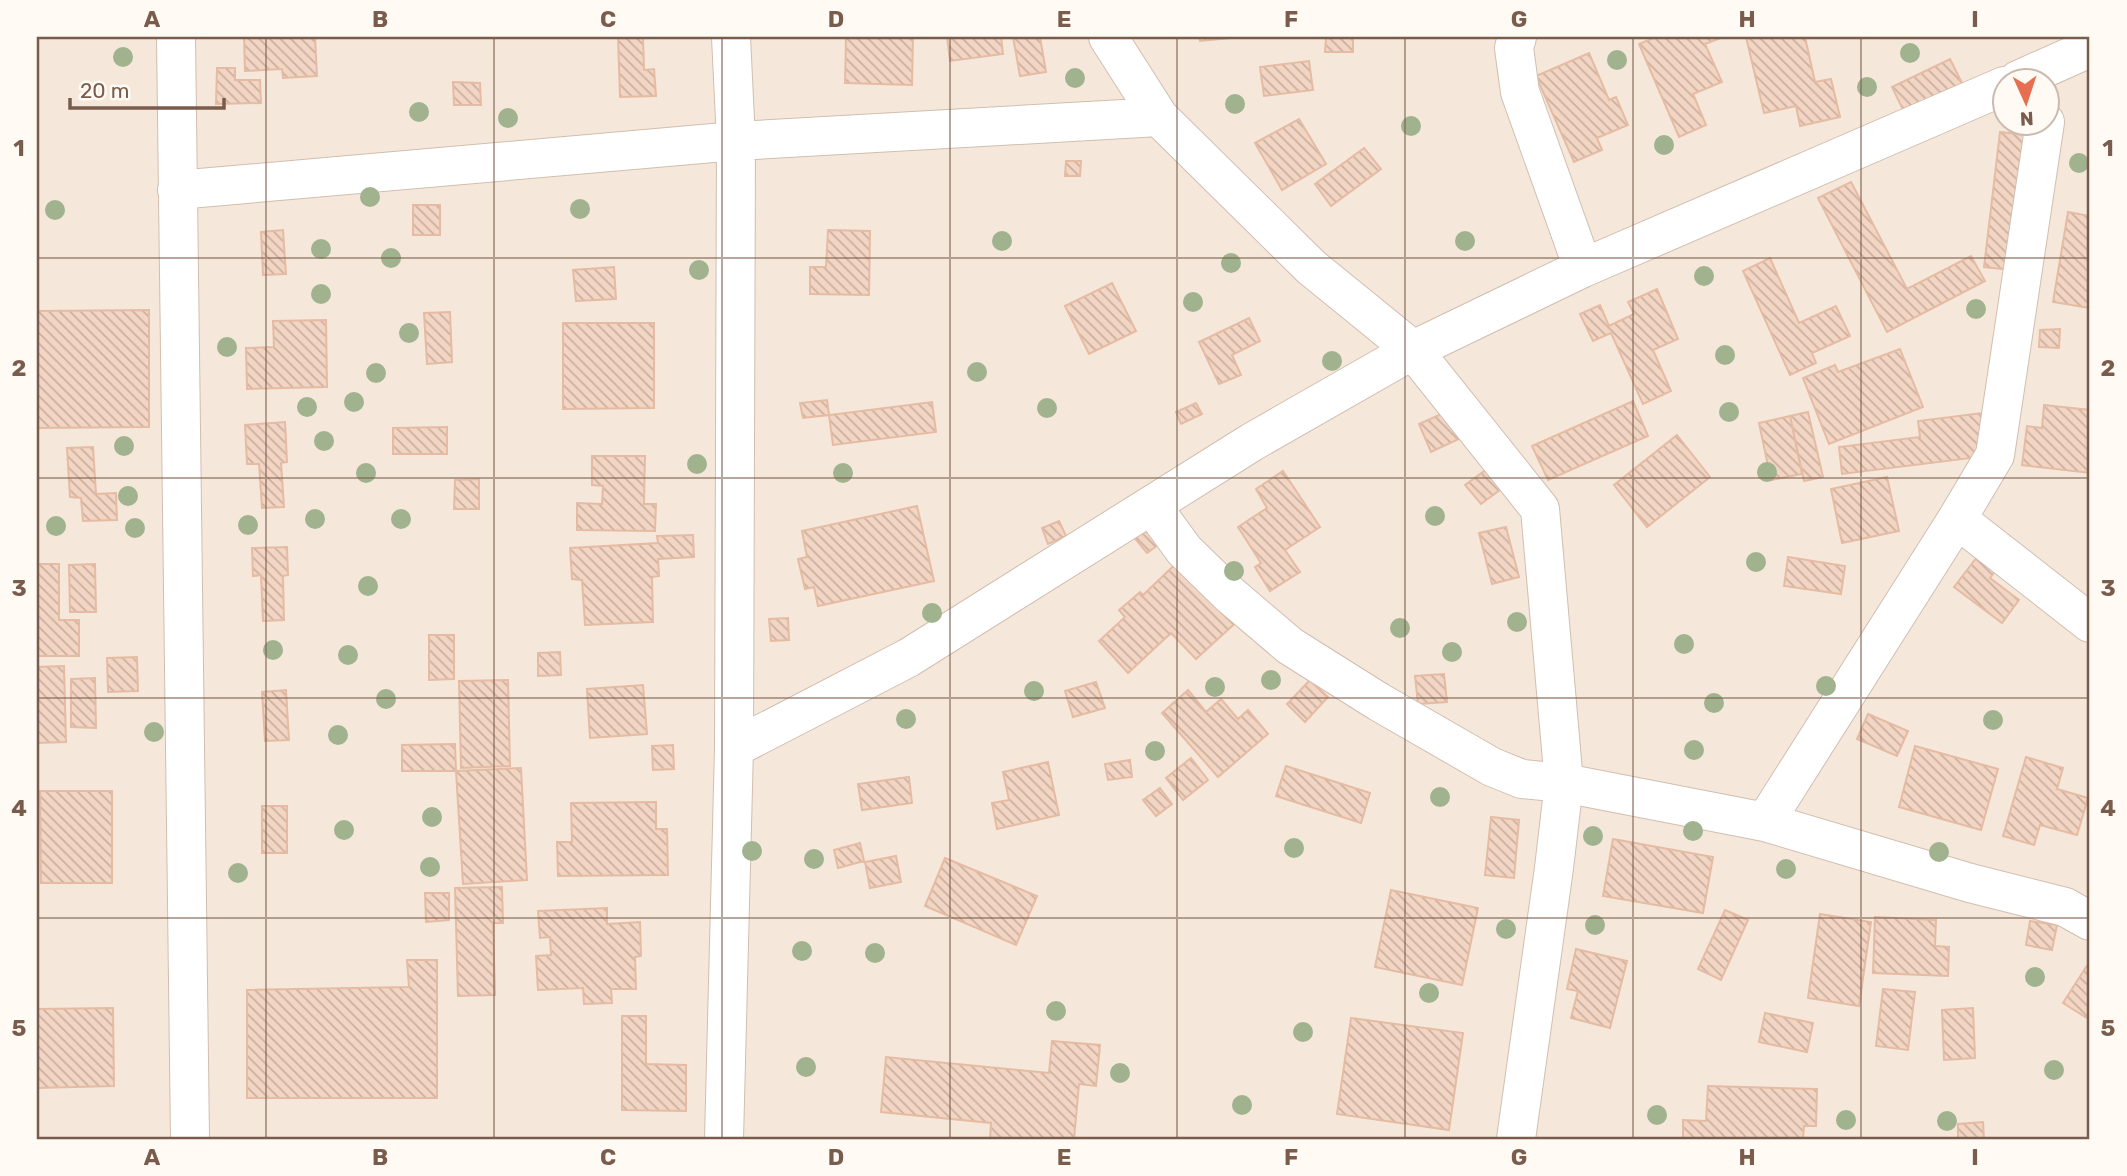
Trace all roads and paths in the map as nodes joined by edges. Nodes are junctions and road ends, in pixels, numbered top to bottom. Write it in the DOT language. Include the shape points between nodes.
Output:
graph roads {
  1 [pos="176,37"];
  2 [pos="731,37"];
  3 [pos="1108,37"];
  4 [pos="1517,37"];
  5 [pos="2090,48"];
  6 [pos="2066,57"];
  7 [pos="2047,66"];
  8 [pos="2060,74"];
  9 [pos="1990,92"];
  10 [pos="1159,117"];
  11 [pos="2043,136"];
  12 [pos="736,141"];
  13 [pos="177,190"];
  14 [pos="1583,268"];
  15 [pos="1413,351"];
  16 [pos="1152,506"];
  17 [pos="1957,519"];
  18 [pos="2090,623"];
  19 [pos="734,748"];
  20 [pos="1564,783"];
  21 [pos="1765,822"];
  22 [pos="2090,921"];
  23 [pos="190,1139"];
  24 [pos="724,1139"];
  25 [pos="1516,1139"];
  1 -- 13 [label="street"];
  2 -- 12 [label="street"];
  3 -- 10 [label="street"];
  4 -- 14 [label="street" via="1514,48 1520,92"];
  5 -- 6 [label="street"];
  6 -- 7 [label="street"];
  6 -- 8 [label="street"];
  9 -- 14 [label="street"];
  10 -- 12 [label="street"];
  10 -- 15 [label="street" via="1311,267"];
  11 -- 17 [label="street" via="1995,455"];
  12 -- 13 [label="street"];
  12 -- 19 [label="street"];
  13 -- 23 [label="street"];
  14 -- 15 [label="street"];
  15 -- 16 [label="street" via="1252,442"];
  15 -- 20 [label="street" via="1540,509"];
  16 -- 19 [label="street" via="908,658"];
  16 -- 20 [label="street" via="1184,550 1290,646 1492,767 1522,779"];
  17 -- 18 [label="street"];
  17 -- 21 [label="street"];
  19 -- 24 [label="street"];
  20 -- 21 [label="street"];
  20 -- 25 [label="street"];
  21 -- 22 [label="street" via="2065,907"];
}
